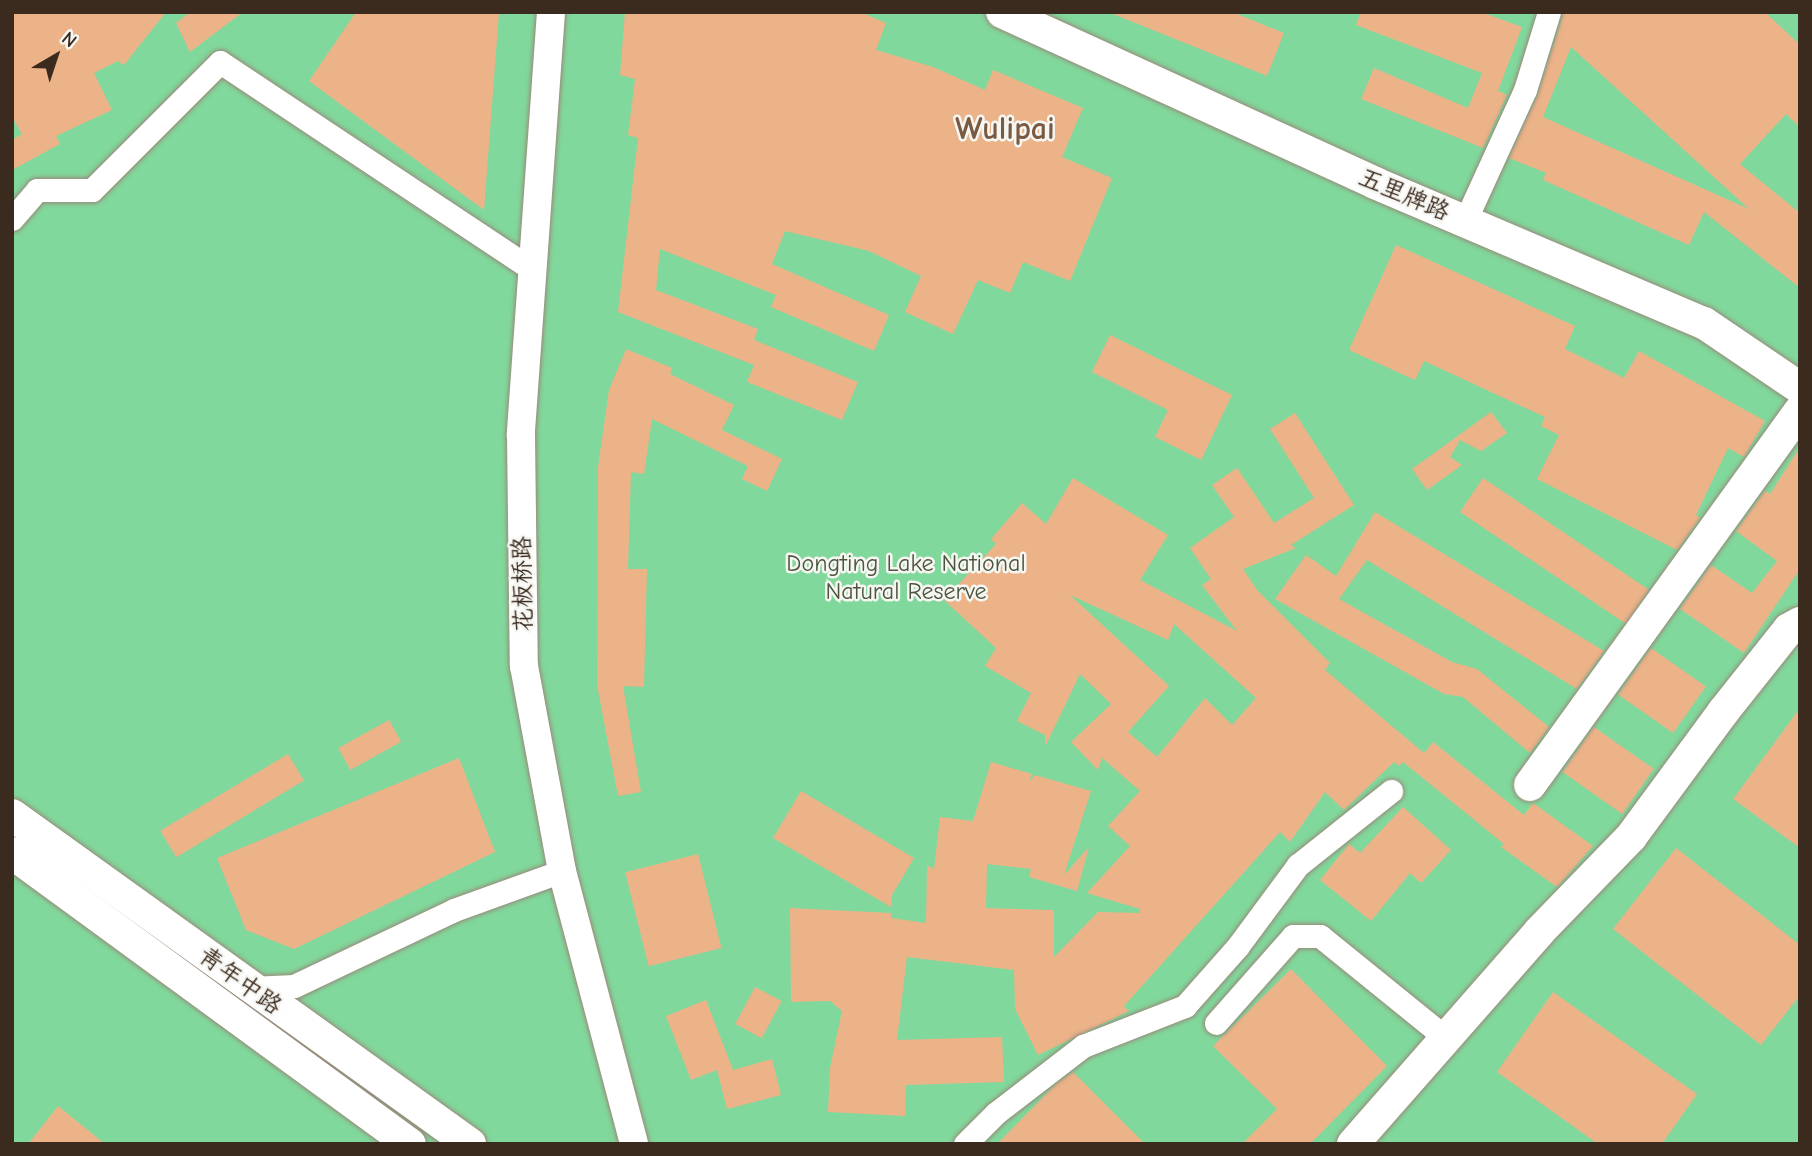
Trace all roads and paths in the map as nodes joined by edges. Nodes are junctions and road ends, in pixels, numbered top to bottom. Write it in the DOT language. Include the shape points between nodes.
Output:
graph roads {
  1 [pos="551,12"];
  2 [pos="1002,12"];
  3 [pos="1050,12"];
  4 [pos="1549,12"];
  5 [pos="1469,212"];
  6 [pos="12,219"];
  7 [pos="532,269"];
  8 [pos="1800,363"];
  9 [pos="1800,388"];
  10 [pos="1800,411"];
  11 [pos="1800,623"];
  12 [pos="1530,785"];
  13 [pos="1391,791"];
  14 [pos="12,815"];
  15 [pos="12,853"];
  16 [pos="562,871"];
  17 [pos="248,988"];
  18 [pos="1216,1023"];
  19 [pos="1447,1039"];
  20 [pos="410,1144"];
  21 [pos="470,1144"];
  22 [pos="634,1144"];
  23 [pos="965,1144"];
  24 [pos="1353,1144"];
  1 -- 7 [label="street, 花板桥路"];
  2 -- 5 [label="main road, 五里牌路"];
  3 -- 5 [label="main road, 五里牌路"];
  4 -- 5 [label="street" via="1525,90"];
  5 -- 8 [label="main road, 五里牌路" via="1714,306"];
  5 -- 9 [label="main road, 五里牌路" via="1704,323"];
  6 -- 7 [label="street" via="37,190 92,190 220,62"];
  7 -- 16 [label="street, 花板桥路" via="521,435 524,666"];
  10 -- 12 [label="main road"];
  11 -- 19 [label="main road" via="1789,629 1723,712 1631,837 1540,931"];
  13 -- 23 [label="street" via="1298,865 1238,946 1185,1006 1083,1046 996,1112"];
  14 -- 17 [label="main road, 青年中路"];
  15 -- 20 [label="main road, 青年中路"];
  16 -- 17 [label="street" via="454,910 293,986"];
  16 -- 22 [label="street, 花板桥路"];
  17 -- 21 [label="main road, 青年中路"];
  18 -- 19 [label="street" via="1293,936 1320,936"];
  19 -- 24 [label="main road"];
}
